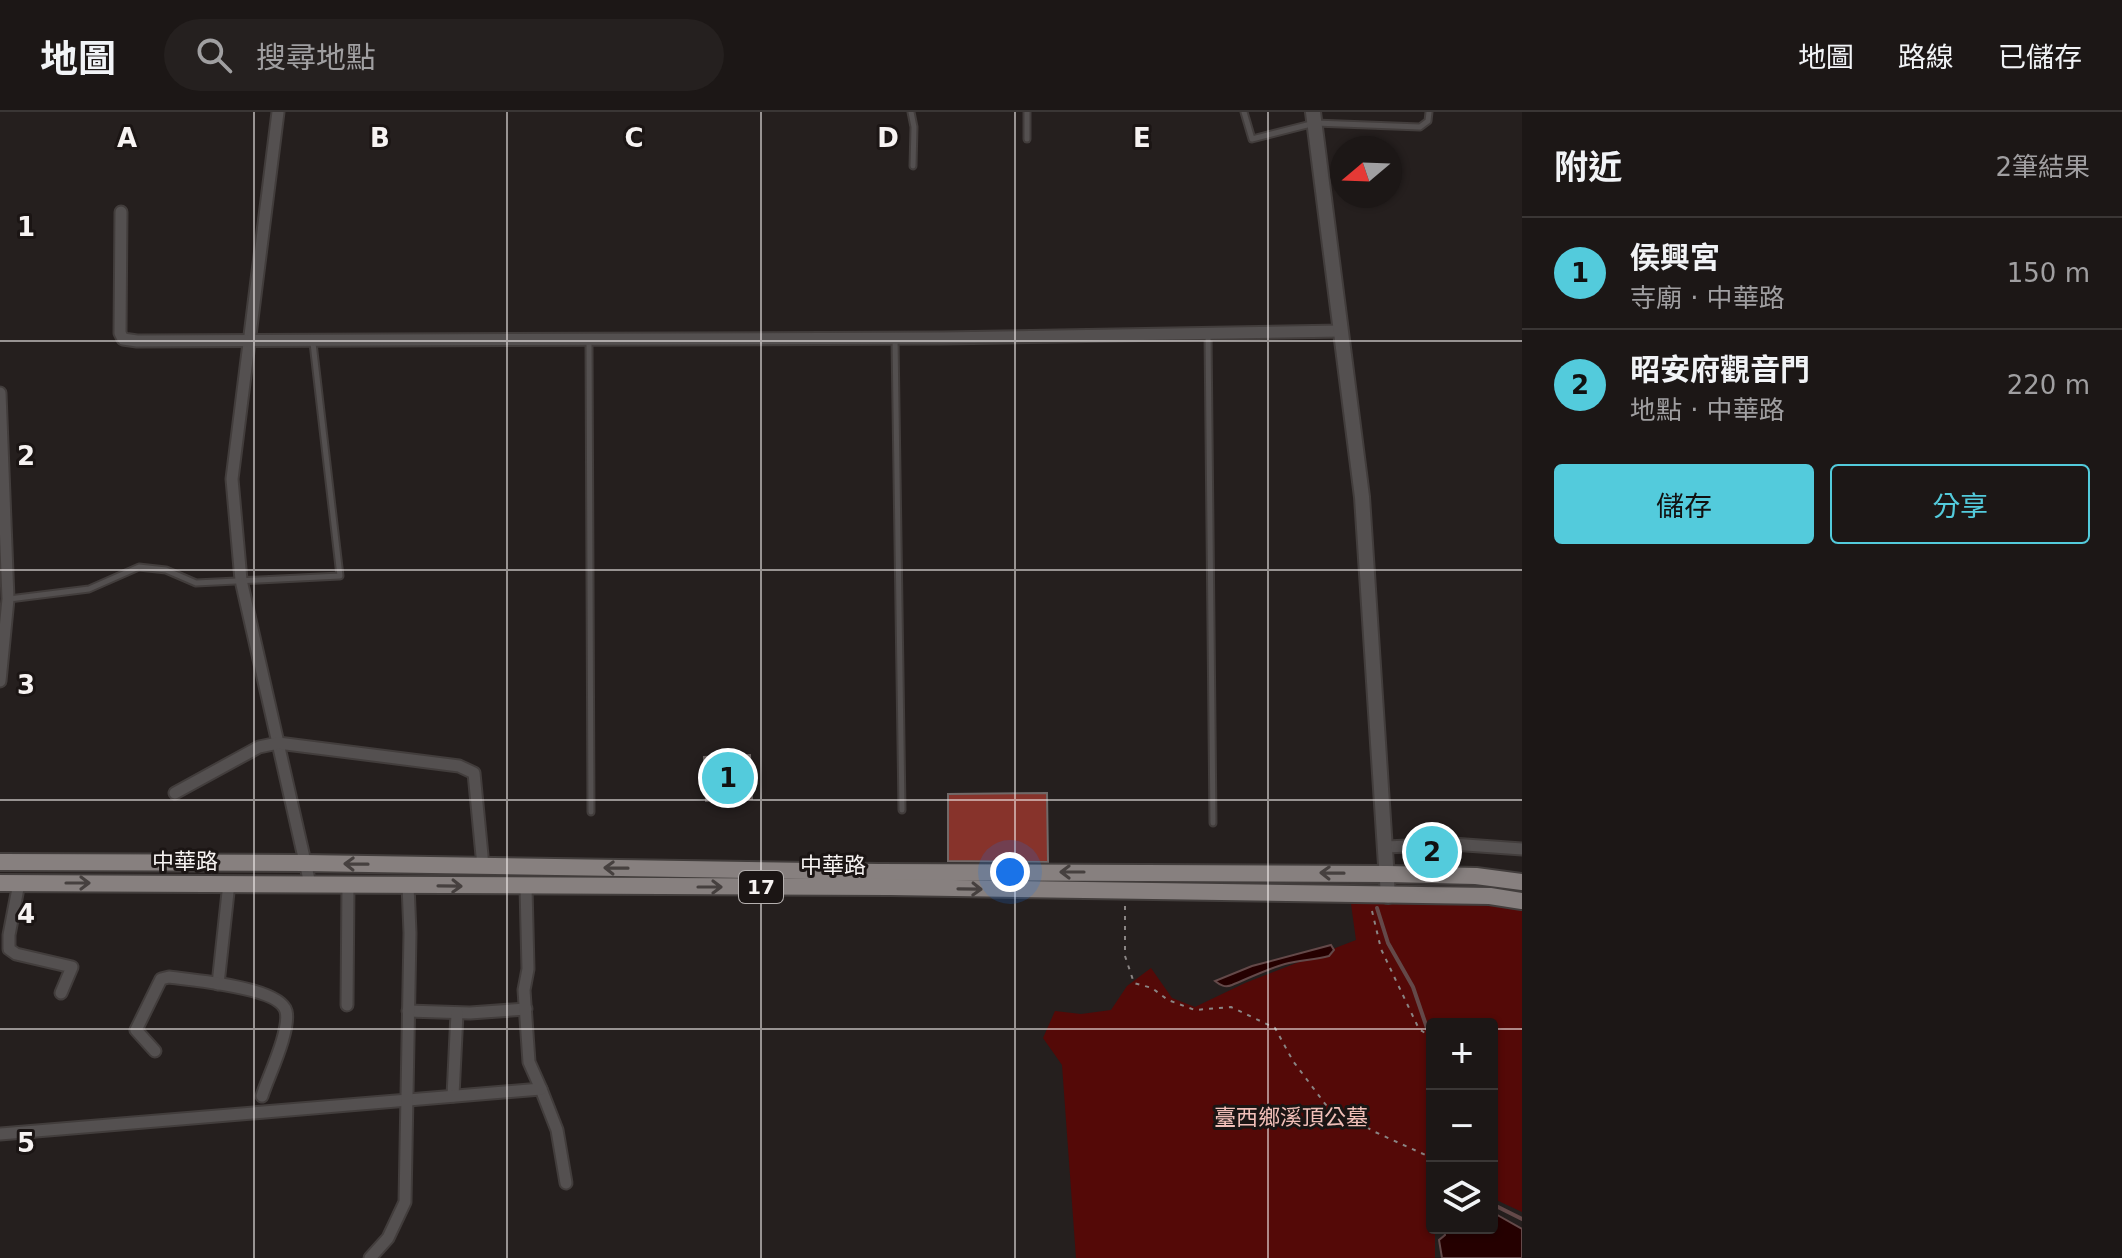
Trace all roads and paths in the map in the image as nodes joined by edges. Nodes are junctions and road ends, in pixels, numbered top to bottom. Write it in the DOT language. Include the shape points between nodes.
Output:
graph roads {
  1 [pos="278,112"];
  2 [pos="911,112"];
  3 [pos="1027,112"];
  4 [pos="1244,112"];
  5 [pos="1429,112"];
  6 [pos="1314,118"];
  7 [pos="1027,139"];
  8 [pos="913,166"];
  9 [pos="121,212"];
  10 [pos="1341,331"];
  11 [pos="1208,332"];
  12 [pos="895,338"];
  13 [pos="589,341"];
  14 [pos="250,342"];
  15 [pos="313,342"];
  16 [pos="0,393"];
  17 [pos="241,580"];
  18 [pos="8,599"];
  19 [pos="0,681"];
  20 [pos="278,743"];
  21 [pos="175,793"];
  22 [pos="902,810"];
  23 [pos="591,812"];
  24 [pos="1213,823"];
  25 [pos="1386,847"];
  26 [pos="1522,849"];
  27 [pos="0,862"];
  28 [pos="305,863"];
  29 [pos="483,866"];
  30 [pos="1388,874"];
  31 [pos="1522,882"];
  32 [pos="0,883"];
  33 [pos="19,883"];
  34 [pos="229,883"];
  35 [pos="310,884"];
  36 [pos="348,884"];
  37 [pos="408,885"];
  38 [pos="526,887"];
  39 [pos="1126,891"];
  40 [pos="1380,896"];
  41 [pos="1522,901"];
  42 [pos="218,984"];
  43 [pos="61,993"];
  44 [pos="347,1005"];
  45 [pos="526,1009"];
  46 [pos="408,1011"];
  47 [pos="457,1013"];
  48 [pos="1426,1033"];
  49 [pos="155,1051"];
  50 [pos="541,1089"];
  51 [pos="262,1096"];
  52 [pos="453,1096"];
  53 [pos="408,1100"];
  54 [pos="0,1134"];
  55 [pos="1426,1155"];
  56 [pos="566,1183"];
  57 [pos="370,1258"];
  1 -- 14 [label="street"];
  2 -- 8 [label="lane"];
  3 -- 7 [label="lane"];
  4 -- 6 [label="lane" via="1252,139"];
  5 -- 6 [label="lane" via="1420,127"];
  6 -- 10 [label="street"];
  9 -- 14 [label="street" via="123,339"];
  10 -- 11 [label="street"];
  10 -- 25 [label="street" via="1362,497"];
  11 -- 12 [label="street"];
  11 -- 24 [label="lane"];
  12 -- 13 [label="street"];
  12 -- 22 [label="lane"];
  13 -- 15 [label="street"];
  13 -- 23 [label="lane"];
  14 -- 15 [label="street"];
  14 -- 17 [label="street" via="232,479"];
  15 -- 17 [label="lane" via="340,576"];
  16 -- 18 [label="street"];
  17 -- 18 [label="lane" via="196,583 166,570 139,567 89,589"];
  17 -- 20 [label="street"];
  18 -- 19 [label="street"];
  20 -- 21 [label="street" via="259,747"];
  20 -- 28 [label="street"];
  20 -- 29 [label="street" via="459,766 474,773"];
  25 -- 26 [label="street"];
  25 -- 30 [label="street"];
  27 -- 28 [label="main road, 中華路 / 17"];
  29 -- 28 [label="main road, 中華路 / 17, one-way"];
  28 -- 35 [label="street"];
  30 -- 29 [label="main road, 中華路 / 17, one-way"];
  30 -- 31 [label="main road, 中華路 / 17"];
  30 -- 40 [label="street"];
  32 -- 33 [label="main road, 中華路 / 17"];
  33 -- 34 [label="main road, 中華路 / 17, one-way"];
  33 -- 43 [label="street" via="9,949 72,967"];
  34 -- 35 [label="main road, 中華路 / 17"];
  34 -- 42 [label="street"];
  35 -- 36 [label="main road, 中華路 / 17"];
  36 -- 37 [label="main road, 中華路 / 17"];
  36 -- 44 [label="street"];
  37 -- 38 [label="main road, 中華路 / 17, one-way"];
  37 -- 46 [label="street"];
  38 -- 39 [label="main road, 中華路 / 17, one-way"];
  38 -- 45 [label="street"];
  39 -- 40 [label="main road, 中華路 / 17"];
  39 -- 55 [label="path" via="1125,956 1134,983 1195,1010 1231,1007 1275,1028 1326,1105"];
  40 -- 41 [label="main road, 中華路 / 17"];
  40 -- 48 [label="path" via="1371,911 1381,949 1419,1029"];
  42 -- 49 [label="street" via="161,979 136,1030"];
  42 -- 51 [label="street" via="271,995 286,1012 286,1027"];
  45 -- 47 [label="street"];
  45 -- 50 [label="street" via="529,1062"];
  46 -- 47 [label="street"];
  46 -- 53 [label="street"];
  47 -- 52 [label="street"];
  50 -- 52 [label="street"];
  50 -- 56 [label="street" via="557,1130"];
  52 -- 53 [label="street"];
  53 -- 54 [label="street"];
  53 -- 57 [label="street" via="405,1202 388,1238"];
}
